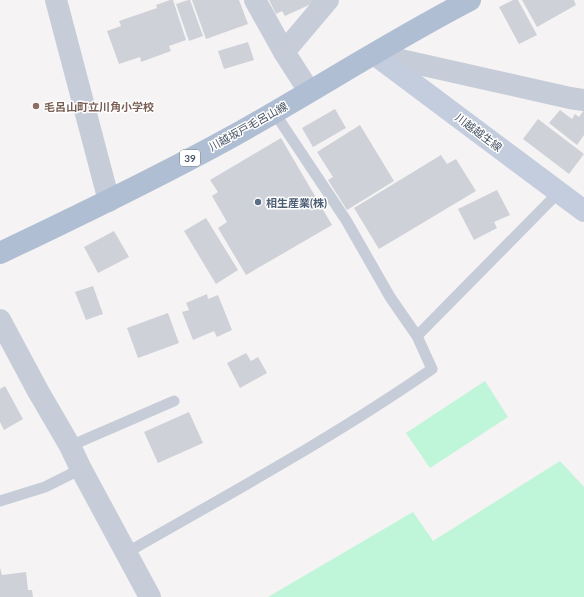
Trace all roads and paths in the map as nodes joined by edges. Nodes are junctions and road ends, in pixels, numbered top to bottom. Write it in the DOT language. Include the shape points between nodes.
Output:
graph roads {
  1 [pos="56,0"];
  2 [pos="255,0"];
  3 [pos="328,0"];
  4 [pos="470,0"];
  5 [pos="284,52"];
  6 [pos="374,54"];
  7 [pos="309,91"];
  8 [pos="584,100"];
  9 [pos="274,112"];
  10 [pos="558,192"];
  11 [pos="109,201"];
  12 [pos="584,211"];
  13 [pos="0,253"];
  14 [pos="0,320"];
  15 [pos="417,336"];
  16 [pos="174,401"];
  17 [pos="70,446"];
  18 [pos="81,470"];
  19 [pos="0,501"];
  20 [pos="126,553"];
  21 [pos="150,597"];
  1 -- 11 [label="street"];
  2 -- 5 [label="street"];
  3 -- 5 [label="street"];
  4 -- 6 [label="main road, 川越坂戸毛呂山線 / 39"];
  5 -- 7 [label="street"];
  6 -- 7 [label="main road, 川越坂戸毛呂山線 / 39"];
  6 -- 8 [label="street"];
  6 -- 10 [label="main road, 川越越生線"];
  7 -- 9 [label="main road, 川越坂戸毛呂山線 / 39"];
  9 -- 11 [label="main road, 川越坂戸毛呂山線 / 39"];
  9 -- 15 [label="lane" via="346,220 390,297"];
  10 -- 12 [label="main road, 川越越生線"];
  10 -- 15 [label="lane"];
  11 -- 13 [label="main road, 川越坂戸毛呂山線 / 39"];
  14 -- 17 [label="street"];
  15 -- 20 [label="lane" via="432,369 270,471"];
  16 -- 17 [label="lane"];
  17 -- 18 [label="street"];
  18 -- 19 [label="lane" via="45,487"];
  18 -- 20 [label="street"];
  20 -- 21 [label="street"];
}
